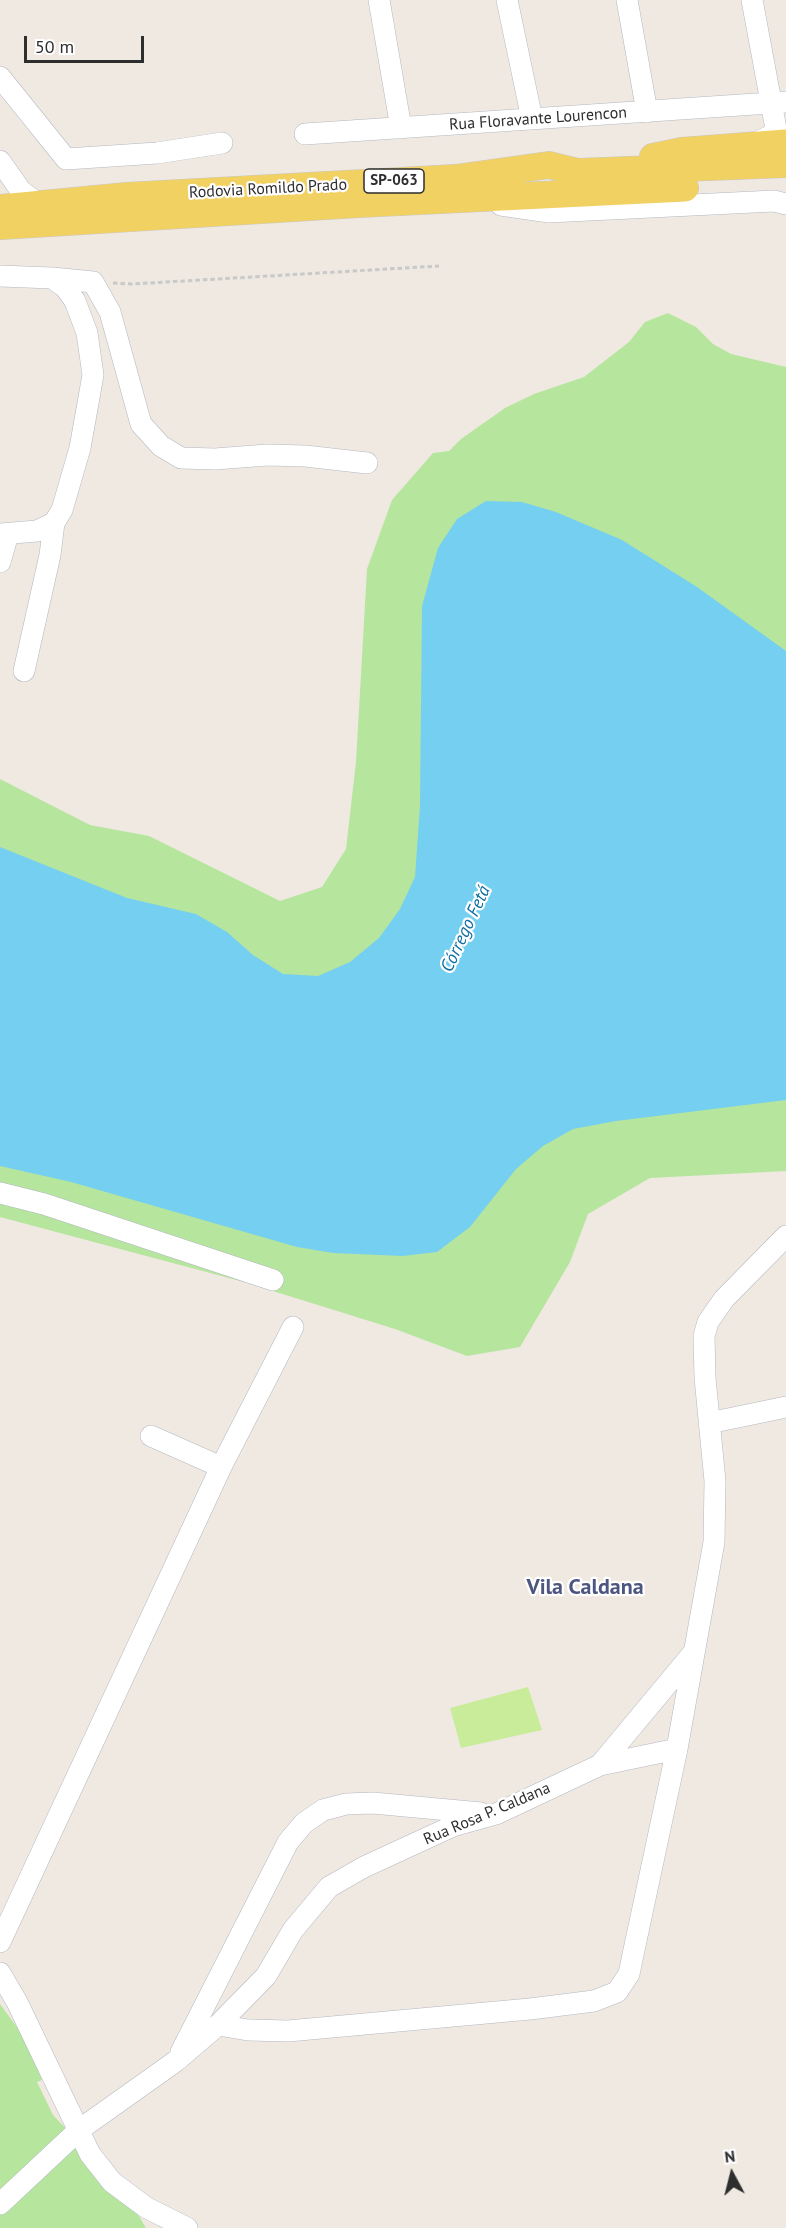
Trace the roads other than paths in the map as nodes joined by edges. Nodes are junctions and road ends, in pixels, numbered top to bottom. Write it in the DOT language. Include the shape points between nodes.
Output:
graph roads {
  1 [pos="379,0"];
  2 [pos="507,0"];
  3 [pos="627,0"];
  4 [pos="752,0"];
  5 [pos="0,77"];
  6 [pos="778,102"];
  7 [pos="647,112"];
  8 [pos="532,119"];
  9 [pos="401,128"];
  10 [pos="305,134"];
  11 [pos="222,143"];
  12 [pos="786,143"];
  13 [pos="751,146"];
  14 [pos="0,161"];
  15 [pos="786,164"];
  16 [pos="549,165"];
  17 [pos="786,181"];
  18 [pos="459,199"];
  19 [pos="52,204"];
  20 [pos="786,204"];
  21 [pos="0,208"];
  22 [pos="0,226"];
  23 [pos="0,276"];
  24 [pos="52,278"];
  25 [pos="367,463"];
  26 [pos="54,523"];
  27 [pos="4,534"];
  28 [pos="0,562"];
  29 [pos="24,671"];
  30 [pos="0,1193"];
  31 [pos="786,1236"];
  32 [pos="273,1280"];
  33 [pos="293,1327"];
  34 [pos="786,1407"];
  35 [pos="710,1423"];
  36 [pos="151,1436"];
  37 [pos="221,1467"];
  38 [pos="694,1652"];
  39 [pos="677,1749"];
  40 [pos="600,1765"];
  41 [pos="496,1814"];
  42 [pos="0,1942"];
  43 [pos="0,1973"];
  44 [pos="218,2025"];
  45 [pos="176,2061"];
  46 [pos="79,2130"];
  47 [pos="0,2204"];
  48 [pos="187,2228"];
  1 -- 9 [label="street"];
  2 -- 8 [label="street"];
  3 -- 7 [label="street"];
  4 -- 6 [label="street"];
  5 -- 11 [label="street" via="66,159 157,153"];
  6 -- 7 [label="street, Rua Floravante Lourencon"];
  6 -- 13 [label="street" via="774,134"];
  7 -- 8 [label="street, Rua Floravante Lourencon"];
  8 -- 9 [label="street, Rua Floravante Lourencon"];
  9 -- 10 [label="street, Rua Floravante Lourencon"];
  12 -- 13 [label="main road"];
  13 -- 16 [label="main road" via="682,151 623,162"];
  14 -- 19 [label="street" via="30,199"];
  15 -- 16 [label="main road, Rodovia Romildo Prado / SP-063" via="578,172"];
  16 -- 19 [label="main road, Rodovia Romildo Prado / SP-063" via="456,177"];
  17 -- 18 [label="main road, Rodovia Romildo Prado / SP-063"];
  18 -- 20 [label="street" via="549,212 774,201"];
  18 -- 22 [label="main road, Rodovia Romildo Prado / SP-063"];
  19 -- 21 [label="main road, Rodovia Romildo Prado / SP-063"];
  23 -- 24 [label="street"];
  24 -- 25 [label="street" via="93,282 110,312 141,424 161,446 181,459 277,455"];
  24 -- 26 [label="street" via="75,301 87,333 93,375 80,448 62,510"];
  26 -- 27 [label="street" via="37,531"];
  26 -- 29 [label="street"];
  27 -- 28 [label="street"];
  30 -- 32 [label="street"];
  31 -- 35 [label="street" via="724,1299 708,1322 704,1336"];
  33 -- 37 [label="street"];
  34 -- 35 [label="street"];
  35 -- 38 [label="street" via="715,1482 714,1542"];
  36 -- 37 [label="street"];
  37 -- 42 [label="street"];
  38 -- 39 [label="street"];
  38 -- 40 [label="street"];
  39 -- 40 [label="street, Rua Rosa P. Caldana"];
  39 -- 44 [label="street" via="628,1974 617,1992 594,2001 530,2009 288,2031"];
  40 -- 41 [label="street, Rua Rosa P. Caldana"];
  41 -- 44 [label="street, Rua Rosa P. Caldana" via="453,1826 329,1887 294,1930 266,1976"];
  41 -- 45 [label="street" via="346,1804 324,1810 304,1822 288,1842"];
  43 -- 46 [label="street"];
  44 -- 45 [label="street, Rua Rosa P. Caldana"];
  45 -- 46 [label="street, Rua Rosa P. Caldana"];
  46 -- 47 [label="street, Rua Rosa P. Caldana"];
  46 -- 48 [label="street" via="90,2154 112,2182 147,2208"];
}
